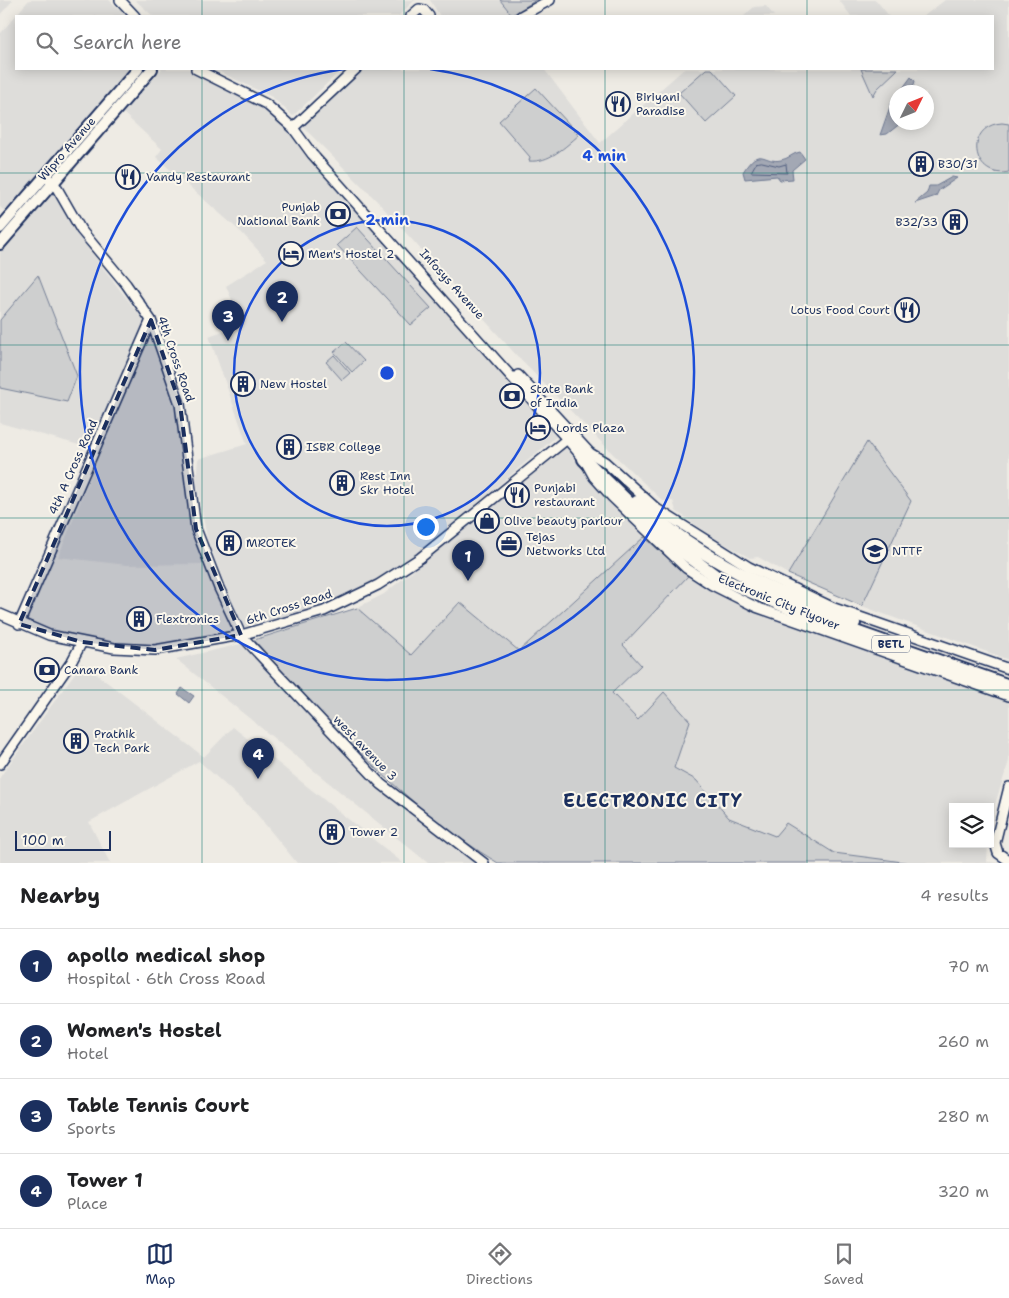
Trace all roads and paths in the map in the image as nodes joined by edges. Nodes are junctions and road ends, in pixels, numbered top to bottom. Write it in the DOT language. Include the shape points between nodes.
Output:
graph roads {
  1 [pos="114,0"];
  2 [pos="120,0"];
  3 [pos="550,0"];
  4 [pos="129,15"];
  5 [pos="134,15"];
  6 [pos="412,15"];
  7 [pos="428,15"];
  8 [pos="523,15"];
  9 [pos="137,70"];
  10 [pos="151,70"];
  11 [pos="198,70"];
  12 [pos="205,70"];
  13 [pos="355,70"];
  14 [pos="294,127"];
  15 [pos="44,175"];
  16 [pos="54,184"];
  17 [pos="0,228"];
  18 [pos="0,244"];
  19 [pos="151,320"];
  20 [pos="524,386"];
  21 [pos="570,436"];
  22 [pos="587,456"];
  23 [pos="0,614"];
  24 [pos="19,624"];
  25 [pos="241,635"];
  26 [pos="82,642"];
  27 [pos="1009,669"];
  28 [pos="978,671"];
  29 [pos="1009,679"];
  30 [pos="1009,686"];
  31 [pos="1009,696"];
  32 [pos="0,764"];
  33 [pos="1009,787"];
  34 [pos="484,863"];
  35 [pos="1008,863"];
  1 -- 4 [label="street"];
  2 -- 5 [label="street"];
  3 -- 8 [label="street"];
  6 -- 7 [label="street" via="419,9"];
  9 -- 15 [label="main road, Wipro Avenue"];
  10 -- 16 [label="main road, Wipro Avenue"];
  11 -- 14 [label="street" via="266,104"];
  12 -- 14 [label="street" via="268,101"];
  13 -- 14 [label="street"];
  14 -- 20 [label="street, Infosys Avenue"];
  14 -- 20 [label="street, Infosys Avenue" via="312,154"];
  15 -- 16 [label="street, 4th Cross Road"];
  15 -- 17 [label="main road, Wipro Avenue"];
  16 -- 18 [label="main road, Wipro Avenue"];
  16 -- 19 [label="street, 4th Cross Road" via="81,230"];
  19 -- 24 [label="street, 4th A Cross Road"];
  19 -- 25 [label="street, 4th Cross Road" via="180,404 196,529"];
  20 -- 21 [label="street, Infosys Avenue"];
  21 -- 22 [label="street, Infosys Avenue"];
  21 -- 25 [label="street, 6th Cross Road" via="420,558 378,585 324,611"];
  22 -- 27 [label="street" via="605,462 657,509 749,568 834,608"];
  22 -- 28 [label="highway, Electronic City Flyover" via="646,511 728,566 805,605"];
  22 -- 28 [label="highway, Electronic City Flyover / BETL" via="668,541 717,578 796,611"];
  22 -- 31 [label="street" via="600,484 657,542 686,568 712,585 756,607"];
  23 -- 24 [label="street, 6th Cross Road"];
  24 -- 26 [label="street, 6th Cross Road"];
  25 -- 26 [label="street, 6th Cross Road" via="155,650"];
  25 -- 34 [label="street, west avenue 3" via="381,784"];
  26 -- 32 [label="street" via="72,662"];
  28 -- 29 [label="highway, Electronic City Flyover"];
  28 -- 30 [label="highway, Electronic City Flyover"];
  33 -- 35 [label="street" via="995,843 998,853"];
}
